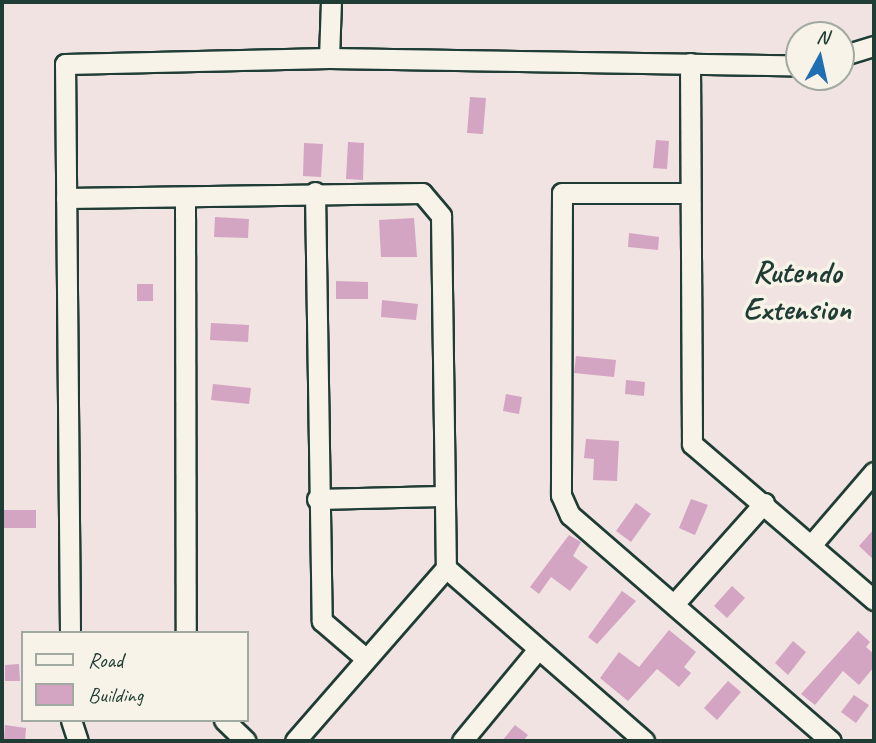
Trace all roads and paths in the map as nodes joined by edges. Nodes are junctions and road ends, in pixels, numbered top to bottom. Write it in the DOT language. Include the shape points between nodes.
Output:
graph roads {
  1 [pos="331,2"];
  2 [pos="874,46"];
  3 [pos="855,52"];
  4 [pos="329,58"];
  5 [pos="690,63"];
  6 [pos="785,65"];
  7 [pos="315,192"];
  8 [pos="690,192"];
  9 [pos="66,198"];
  10 [pos="185,198"];
  11 [pos="874,472"];
  12 [pos="442,496"];
  13 [pos="317,499"];
  14 [pos="764,503"];
  15 [pos="812,544"];
  16 [pos="446,568"];
  17 [pos="874,600"];
  18 [pos="675,603"];
  19 [pos="70,631"];
  20 [pos="186,631"];
  21 [pos="538,649"];
  22 [pos="364,656"];
  23 [pos="72,722"];
  24 [pos="226,722"];
  25 [pos="78,741"];
  26 [pos="246,741"];
  27 [pos="295,741"];
  28 [pos="461,741"];
  29 [pos="644,741"];
  30 [pos="831,741"];
  1 -- 4 [label="street"];
  2 -- 3 [label="street"];
  4 -- 5 [label="street"];
  4 -- 9 [label="street" via="65,64"];
  5 -- 6 [label="street"];
  5 -- 8 [label="street"];
  7 -- 10 [label="street"];
  7 -- 12 [label="street" via="422,193 441,216"];
  7 -- 13 [label="street"];
  8 -- 14 [label="street" via="692,444"];
  8 -- 18 [label="street" via="562,193 561,495 570,515"];
  9 -- 10 [label="street"];
  9 -- 19 [label="street"];
  10 -- 20 [label="street"];
  11 -- 15 [label="street"];
  12 -- 13 [label="street"];
  12 -- 16 [label="street"];
  13 -- 22 [label="street" via="322,621"];
  14 -- 15 [label="street"];
  14 -- 18 [label="street"];
  15 -- 17 [label="street"];
  16 -- 21 [label="street"];
  16 -- 22 [label="street"];
  18 -- 30 [label="street"];
  21 -- 28 [label="street"];
  21 -- 29 [label="street"];
  22 -- 27 [label="street"];
  23 -- 25 [label="street"];
  24 -- 26 [label="street"];
}
